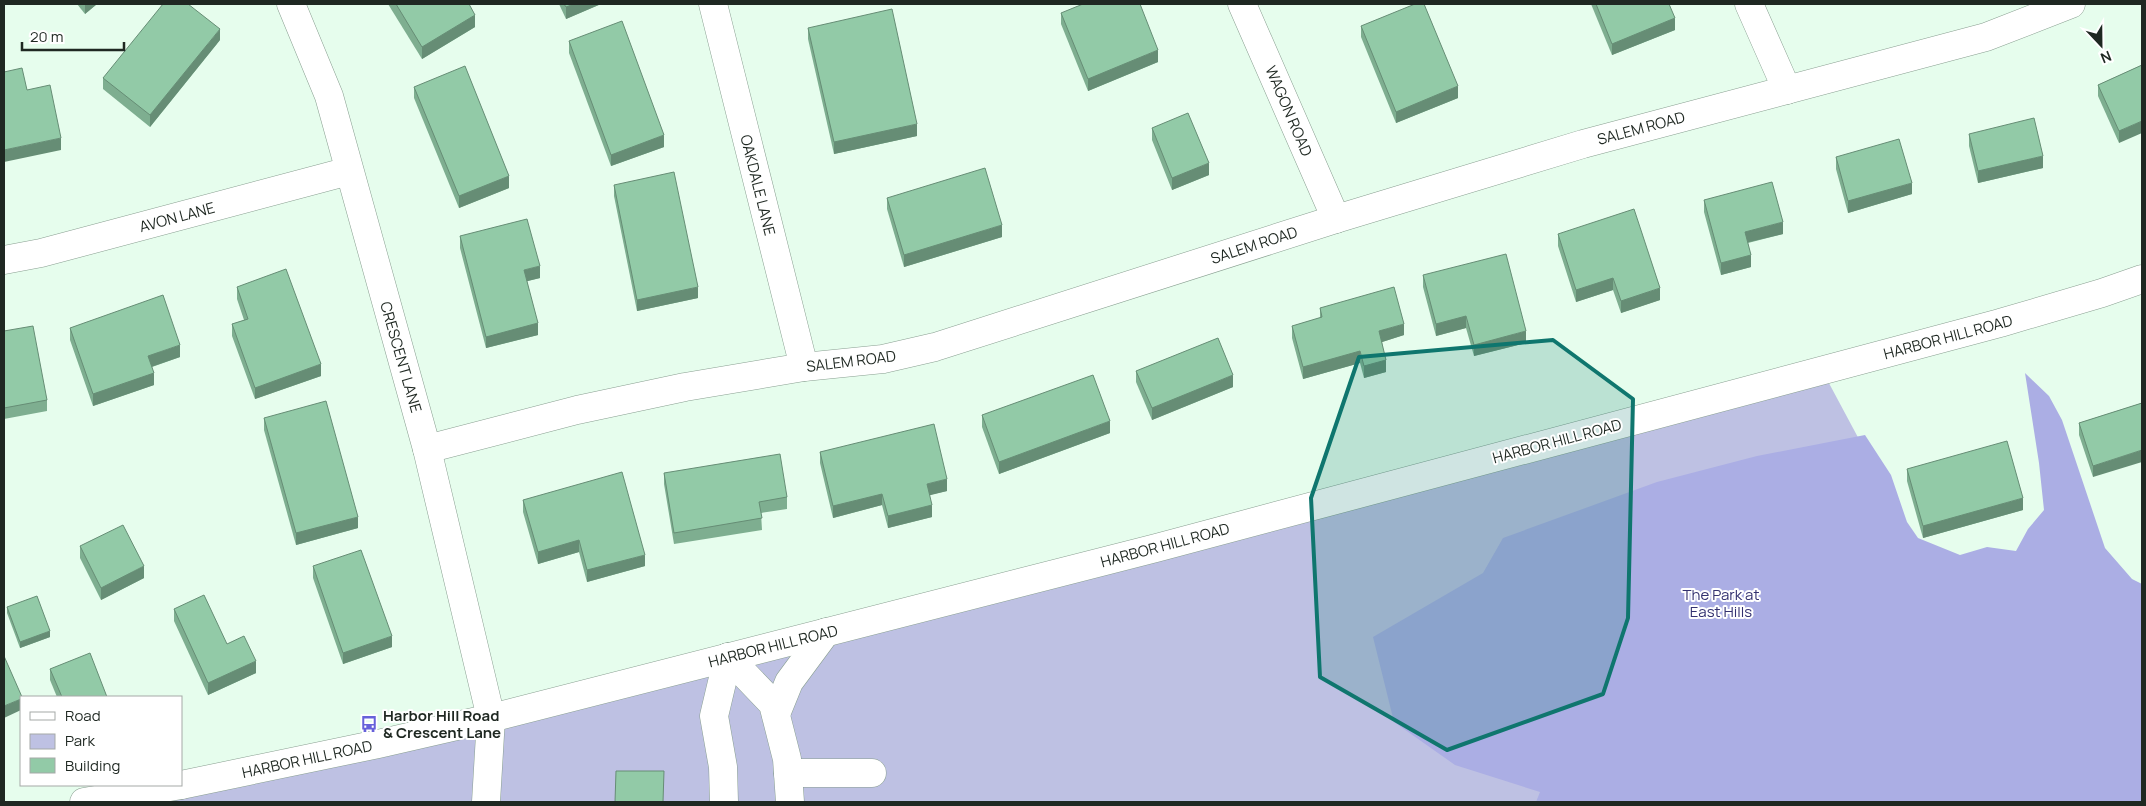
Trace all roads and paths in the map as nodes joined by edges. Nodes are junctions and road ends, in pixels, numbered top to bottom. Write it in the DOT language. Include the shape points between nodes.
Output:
graph roads {
  1 [pos="291,4"];
  2 [pos="713,4"];
  3 [pos="1242,4"];
  4 [pos="1749,4"];
  5 [pos="2071,4"];
  6 [pos="1787,90"];
  7 [pos="349,172"];
  8 [pos="1336,219"];
  9 [pos="4,260"];
  10 [pos="2142,278"];
  11 [pos="804,367"];
  12 [pos="427,449"];
  13 [pos="826,632"];
  14 [pos="728,657"];
  15 [pos="776,714"];
  16 [pos="491,718"];
  17 [pos="872,772"];
  18 [pos="788,773"];
  19 [pos="182,785"];
  20 [pos="175,786"];
  21 [pos="84,802"];
  22 [pos="486,802"];
  23 [pos="724,802"];
  24 [pos="790,802"];
  1 -- 7 [label="street, CRESCENT LANE" via="329,96"];
  2 -- 11 [label="street, OAKDALE LANE"];
  3 -- 8 [label="street, WAGON ROAD"];
  4 -- 6 [label="street"];
  5 -- 6 [label="street, SALEM ROAD" via="1986,37"];
  6 -- 8 [label="street, SALEM ROAD" via="1583,144"];
  7 -- 9 [label="street, AVON LANE"];
  7 -- 12 [label="street, CRESCENT LANE"];
  8 -- 11 [label="street, SALEM ROAD" via="935,347 883,359"];
  10 -- 13 [label="street, HARBOR HILL ROAD" via="2038,312 1843,366 1146,551"];
  11 -- 12 [label="street, SALEM ROAD" via="632,398"];
  12 -- 16 [label="street, CRESCENT LANE"];
  13 -- 14 [label="street, HARBOR HILL ROAD"];
  13 -- 15 [label="street" via="789,682"];
  14 -- 15 [label="street" via="768,697"];
  14 -- 16 [label="street, HARBOR HILL ROAD"];
  14 -- 23 [label="street" via="714,716 723,767"];
  15 -- 18 [label="street"];
  16 -- 19 [label="street, HARBOR HILL ROAD"];
  16 -- 22 [label="street, CRESCENT LANE"];
  17 -- 18 [label="street"];
  18 -- 24 [label="street"];
  20 -- 21 [label="street, HARBOR HILL ROAD"];
}
